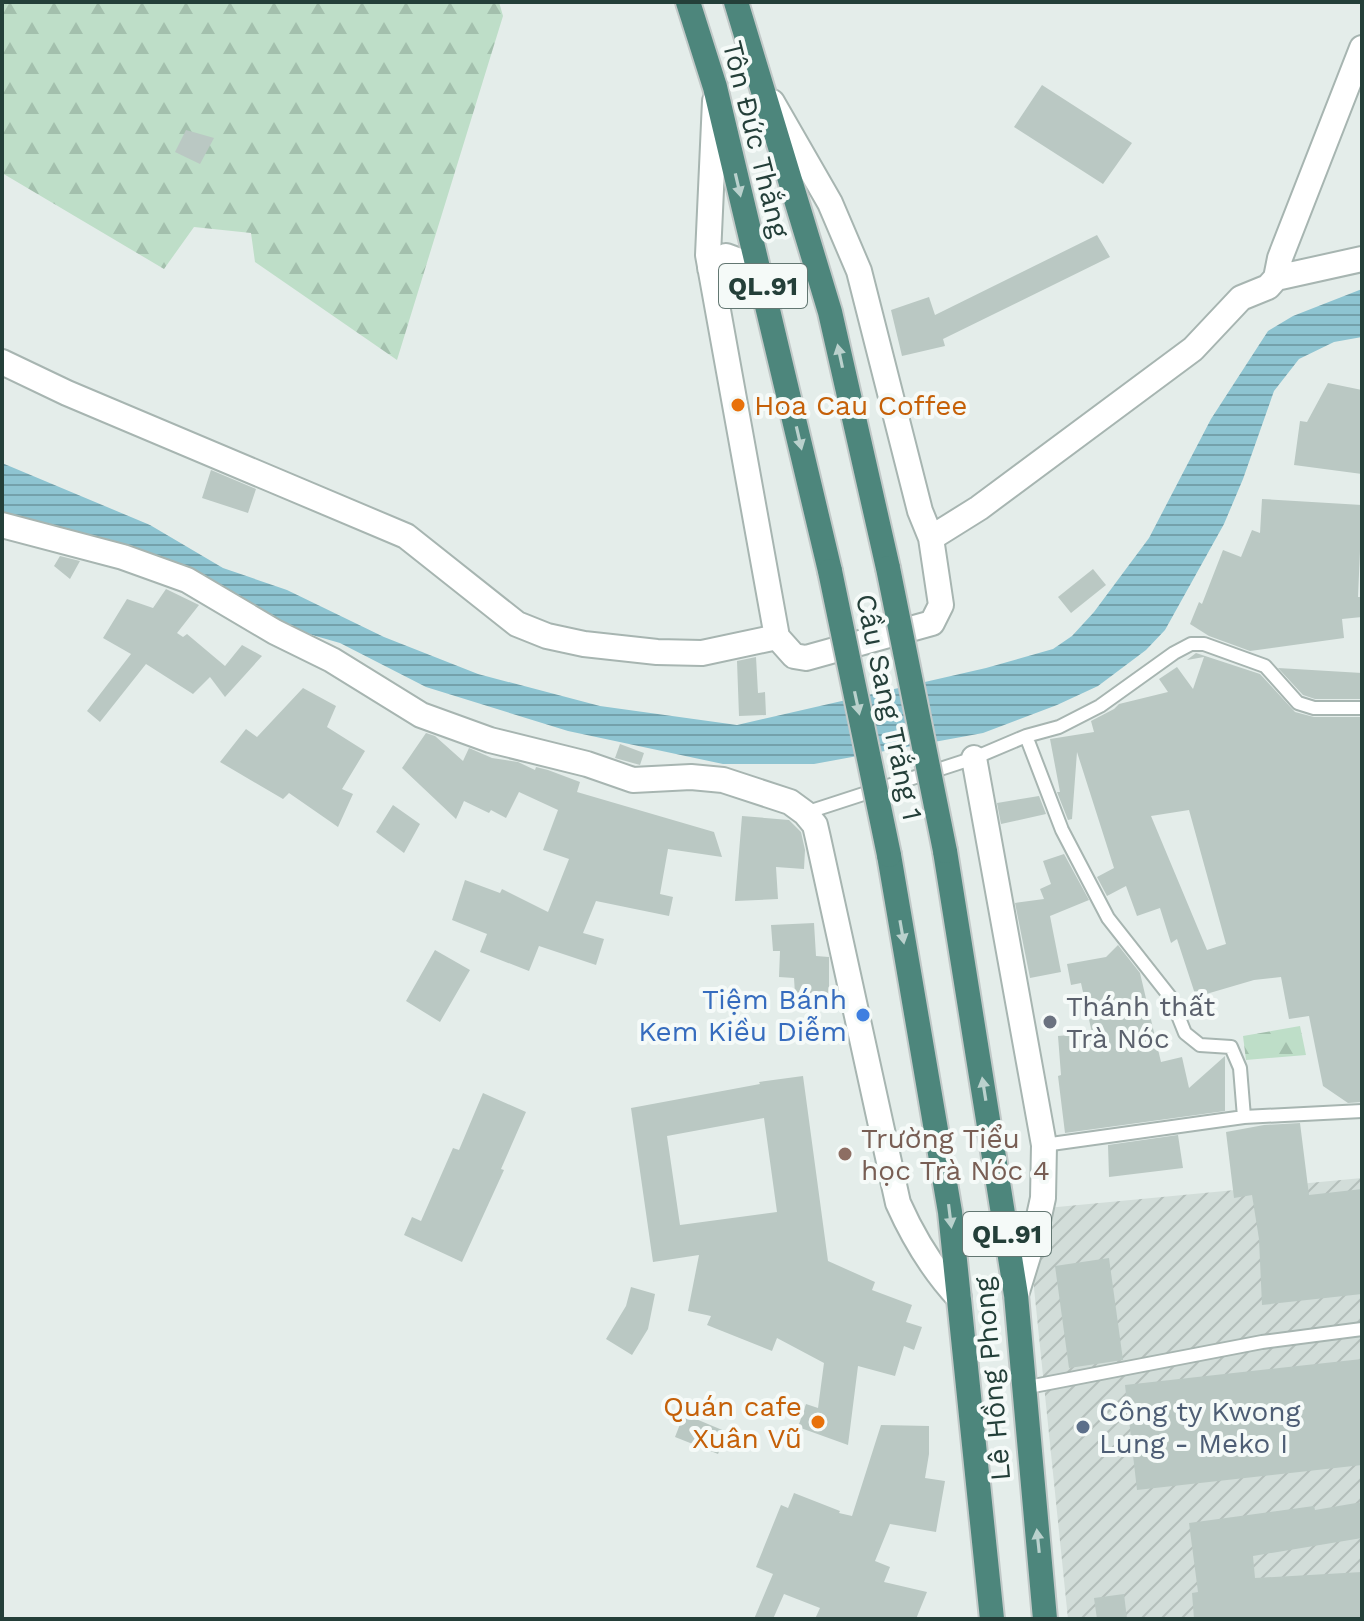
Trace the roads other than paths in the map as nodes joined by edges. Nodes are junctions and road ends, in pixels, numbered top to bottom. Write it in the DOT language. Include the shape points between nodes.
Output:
graph roads {
  1 [pos="688,2"];
  2 [pos="736,2"];
  3 [pos="1362,48"];
  4 [pos="715,87"];
  5 [pos="762,87"];
  6 [pos="853,256"];
  7 [pos="1362,259"];
  8 [pos="710,268"];
  9 [pos="818,271"];
  10 [pos="1272,282"];
  11 [pos="763,286"];
  12 [pos="2,362"];
  13 [pos="2,525"];
  14 [pos="931,538"];
  15 [pos="888,568"];
  16 [pos="830,571"];
  17 [pos="777,637"];
  18 [pos="1362,708"];
  19 [pos="1026,736"];
  20 [pos="974,758"];
  21 [pos="805,813"];
  22 [pos="945,851"];
  23 [pos="889,855"];
  24 [pos="1362,1111"];
  25 [pos="1244,1117"];
  26 [pos="1044,1145"];
  27 [pos="1016,1295"];
  28 [pos="959,1298"];
  29 [pos="1362,1329"];
  30 [pos="1023,1388"];
  31 [pos="992,1619"];
  32 [pos="1045,1619"];
  1 -- 4 [label="highway, Tôn Đức Thắng / QL.91"];
  2 -- 5 [label="highway, Tôn Đức Thắng / QL.91"];
  3 -- 10 [label="street"];
  4 -- 8 [label="street"];
  4 -- 11 [label="highway, Tôn Đức Thắng / QL.91, one-way"];
  5 -- 6 [label="street" via="830,203"];
  5 -- 9 [label="highway, Tôn Đức Thắng / QL.91"];
  6 -- 9 [label="street" via="834,249"];
  6 -- 14 [label="street"];
  7 -- 10 [label="street"];
  8 -- 11 [label="street" via="726,256 745,263"];
  8 -- 17 [label="street"];
  15 -- 9 [label="highway, Tôn Đức Thắng / QL.91, one-way"];
  10 -- 14 [label="street" via="1241,298 1193,349"];
  11 -- 16 [label="highway, Tôn Đức Thắng / QL.91, one-way"];
  12 -- 17 [label="street" via="406,536 517,624 547,636 687,653"];
  13 -- 21 [label="street" via="187,580 421,715 490,740 633,780 723,780 790,802"];
  14 -- 17 [label="street" via="941,605 932,623 806,658 794,656"];
  15 -- 22 [label="highway, Cầu Sang Trắng 1 / QL.91, bridge"];
  16 -- 23 [label="highway, Cầu Sang Trắng 1 / QL.91, one-way, bridge"];
  18 -- 19 [label="lane" via="1298,703 1265,666 1191,644 1100,706 1059,727"];
  19 -- 20 [label="lane"];
  19 -- 25 [label="lane" via="1062,830 1108,918 1171,998 1185,1033 1200,1045 1231,1047 1240,1068"];
  20 -- 21 [label="lane"];
  20 -- 26 [label="street"];
  21 -- 28 [label="street" via="815,825 898,1203 916,1242"];
  27 -- 22 [label="highway, Lê Hồng Phong / QL.91, one-way"];
  23 -- 28 [label="highway, Lê Hồng Phong / QL.91, one-way" via="950,1212"];
  24 -- 25 [label="lane"];
  25 -- 26 [label="lane"];
  26 -- 27 [label="street" via="1043,1198"];
  27 -- 30 [label="highway, Lê Hồng Phong / QL.91"];
  28 -- 31 [label="highway, Lê Hồng Phong / QL.91"];
  29 -- 30 [label="lane" via="1262,1342"];
  32 -- 30 [label="highway, Lê Hồng Phong / QL.91, one-way"];
}
